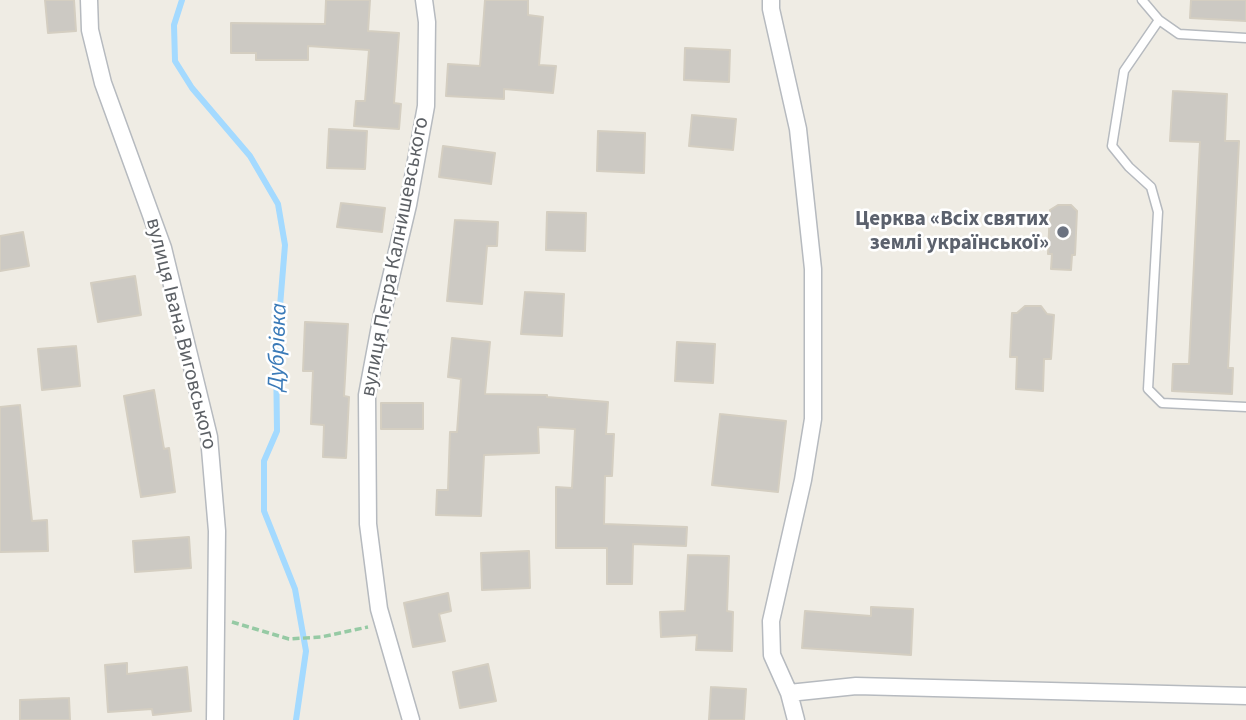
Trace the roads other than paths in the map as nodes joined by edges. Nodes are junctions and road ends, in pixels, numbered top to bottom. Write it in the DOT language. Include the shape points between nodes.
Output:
graph roads {
  1 [pos="89,0"];
  2 [pos="424,0"];
  3 [pos="771,0"];
  4 [pos="1142,0"];
  5 [pos="1158,20"];
  6 [pos="1246,38"];
  7 [pos="1246,407"];
  8 [pos="789,693"];
  9 [pos="1246,696"];
  10 [pos="215,720"];
  11 [pos="411,720"];
  12 [pos="796,720"];
  1 -- 10 [label="street, вулиця Івана Виговського" via="90,30 103,83 163,248 209,437 217,531"];
  2 -- 11 [label="street, вулиця Петра Калнишевського" via="426,106 367,395 368,524 379,609"];
  3 -- 8 [label="street" via="798,129 813,269 813,419 771,621 772,655"];
  4 -- 5 [label="lane"];
  5 -- 6 [label="lane" via="1180,34"];
  5 -- 7 [label="lane" via="1124,71 1112,146 1151,187 1158,212 1148,389 1162,403"];
  8 -- 9 [label="street" via="856,686"];
  8 -- 12 [label="street"];
}
